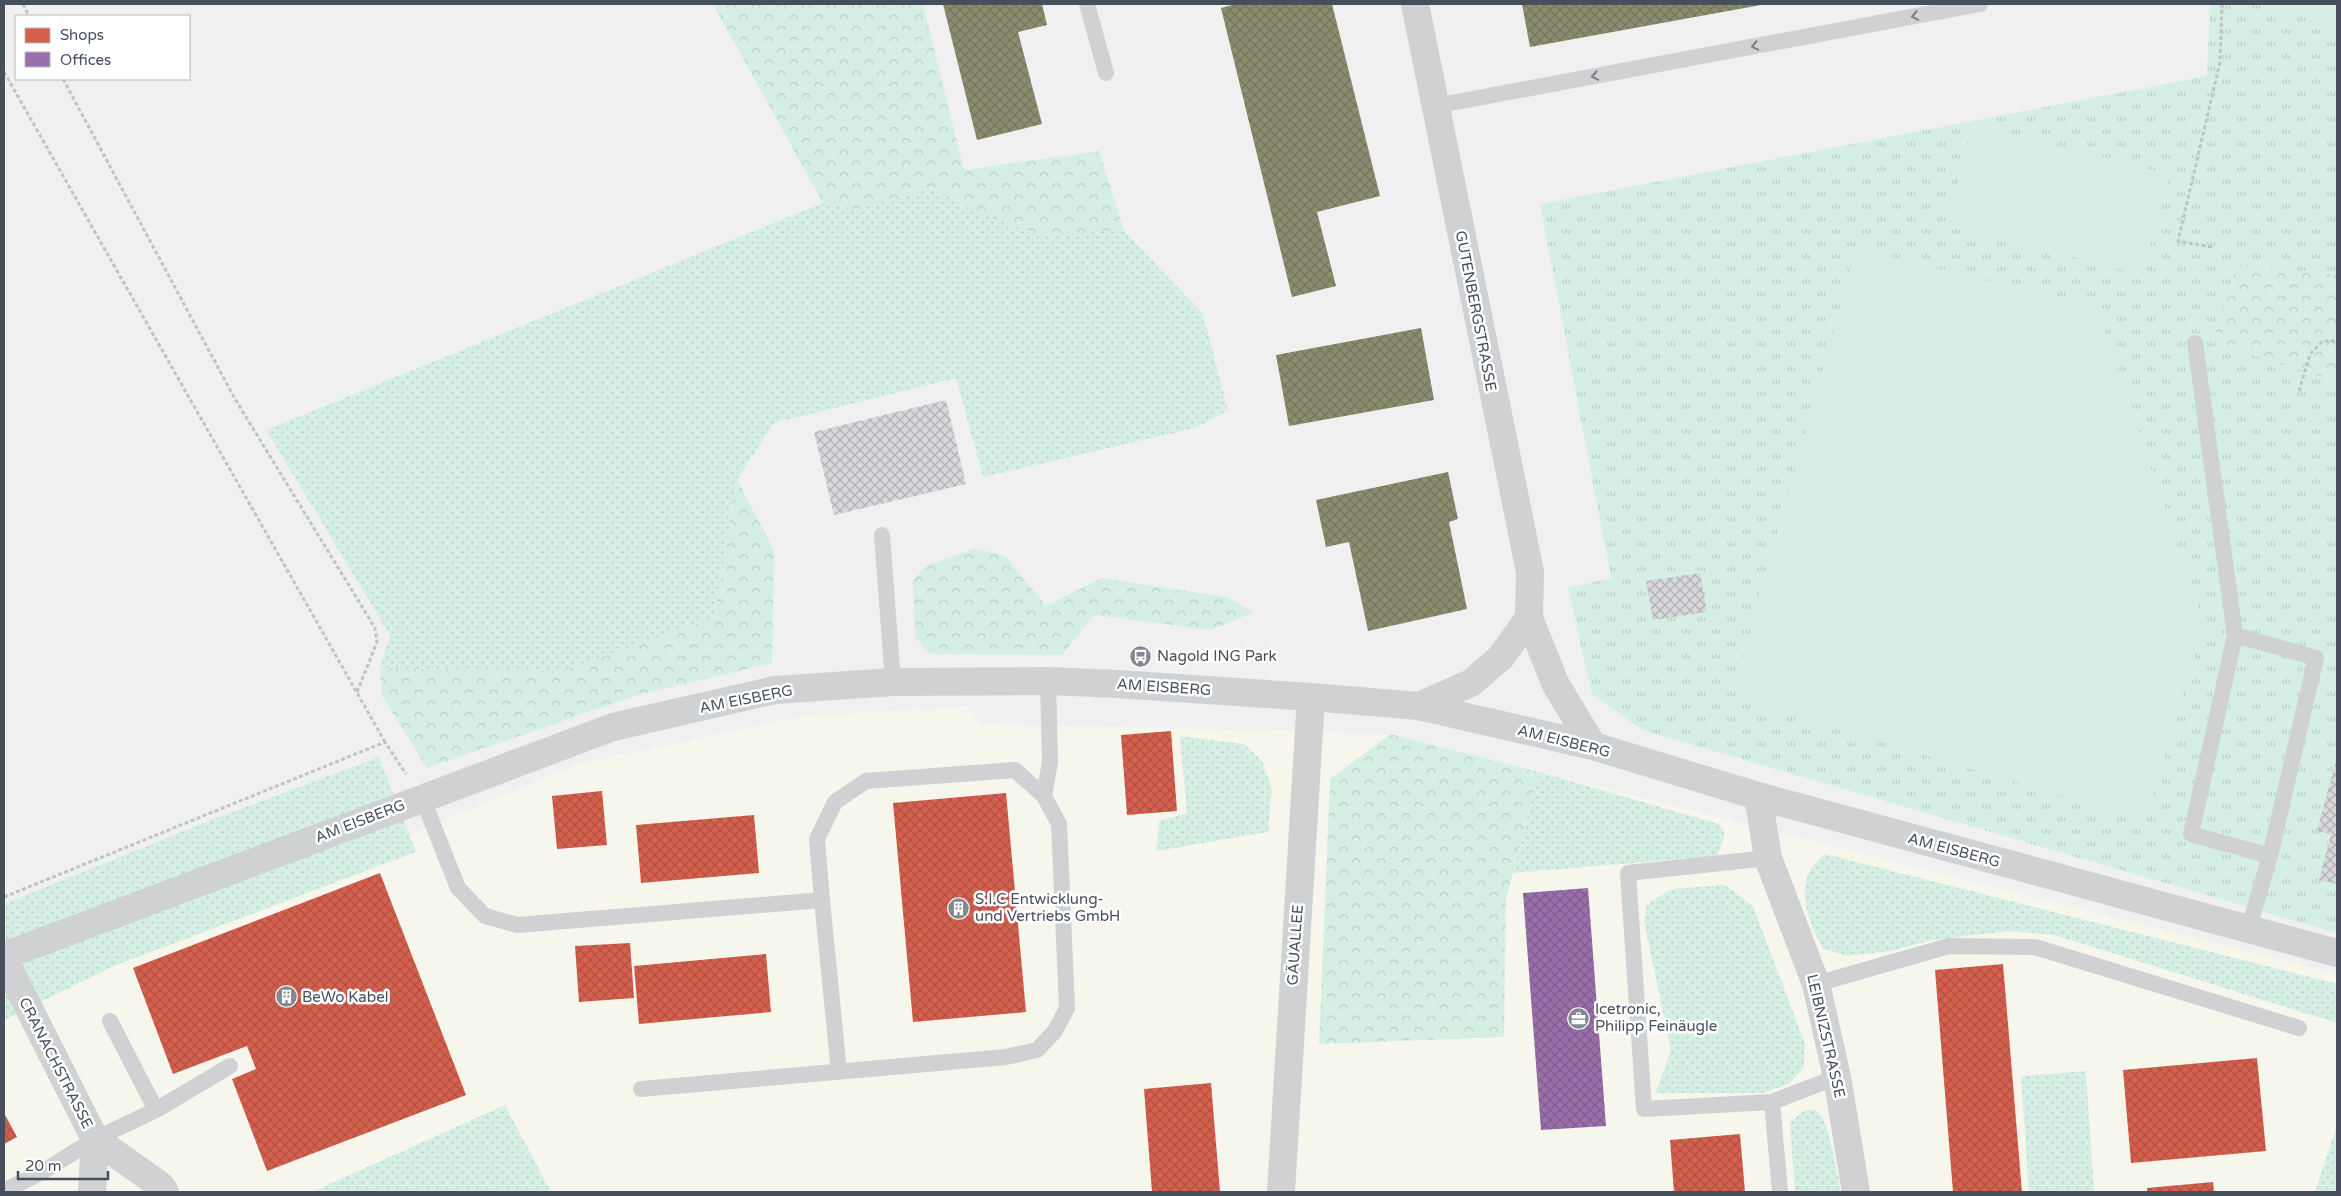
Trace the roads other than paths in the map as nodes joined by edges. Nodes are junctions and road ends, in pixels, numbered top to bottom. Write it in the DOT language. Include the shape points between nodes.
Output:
graph roads {
  1 [pos="1087,4"];
  2 [pos="1415,4"];
  3 [pos="1980,4"];
  4 [pos="1106,72"];
  5 [pos="1435,106"];
  6 [pos="2195,343"];
  7 [pos="882,535"];
  8 [pos="1529,618"];
  9 [pos="2235,635"];
  10 [pos="893,682"];
  11 [pos="1048,682"];
  12 [pos="1312,697"];
  13 [pos="1419,706"];
  14 [pos="1593,746"];
  15 [pos="1044,796"];
  16 [pos="1758,796"];
  17 [pos="422,797"];
  18 [pos="2270,856"];
  19 [pos="1768,858"];
  20 [pos="822,900"];
  21 [pos="2248,930"];
  22 [pos="2337,953"];
  23 [pos="4,958"];
  24 [pos="1816,984"];
  25 [pos="110,1021"];
  26 [pos="2300,1028"];
  27 [pos="230,1066"];
  28 [pos="839,1072"];
  29 [pos="1837,1077"];
  30 [pos="641,1089"];
  31 [pos="1772,1102"];
  32 [pos="156,1110"];
  33 [pos="95,1139"];
  34 [pos="4,1191"];
  35 [pos="92,1192"];
  36 [pos="165,1192"];
  37 [pos="1281,1192"];
  38 [pos="1780,1192"];
  39 [pos="1856,1192"];
  1 -- 4 [label="lane"];
  2 -- 5 [label="street, GUTENBERGSTRASSE"];
  3 -- 5 [label="lane, one-way"];
  5 -- 8 [label="street, GUTENBERGSTRASSE" via="1530,572"];
  6 -- 9 [label="lane"];
  7 -- 10 [label="lane"];
  8 -- 13 [label="street" via="1502,657 1471,684"];
  8 -- 14 [label="street, GUTENBERGSTRASSE" via="1556,685"];
  9 -- 18 [label="lane" via="2191,834"];
  9 -- 18 [label="lane" via="2316,658"];
  10 -- 11 [label="street, AM EISBERG"];
  10 -- 17 [label="street, AM EISBERG" via="775,690 613,726"];
  11 -- 12 [label="street, AM EISBERG"];
  11 -- 15 [label="lane" via="1050,762"];
  12 -- 13 [label="street, AM EISBERG"];
  12 -- 37 [label="street, GÄUALLEE"];
  13 -- 14 [label="street, AM EISBERG"];
  14 -- 16 [label="street, AM EISBERG"];
  15 -- 20 [label="lane" via="1015,770 866,781 835,802 817,839"];
  15 -- 28 [label="lane" via="1059,824 1067,1008 1055,1031 1037,1050 1006,1058"];
  16 -- 19 [label="street, LEIBNIZSTRASSE"];
  16 -- 21 [label="street, AM EISBERG"];
  17 -- 20 [label="lane" via="458,888 485,916 517,925"];
  17 -- 23 [label="street, AM EISBERG"];
  18 -- 21 [label="lane"];
  19 -- 24 [label="street, LEIBNIZSTRASSE"];
  19 -- 31 [label="lane" via="1628,873 1644,1110"];
  20 -- 28 [label="lane"];
  21 -- 22 [label="street, AM EISBERG"];
  23 -- 33 [label="street, CRANACHSTRASSE"];
  24 -- 26 [label="lane" via="1949,946 2035,948"];
  24 -- 29 [label="street, LEIBNIZSTRASSE"];
  25 -- 32 [label="lane"];
  27 -- 32 [label="lane"];
  28 -- 30 [label="lane"];
  29 -- 31 [label="lane"];
  29 -- 39 [label="street, LEIBNIZSTRASSE"];
  31 -- 38 [label="lane"];
  32 -- 33 [label="lane"];
  33 -- 34 [label="lane"];
  33 -- 35 [label="street, CRANACHSTRASSE"];
  33 -- 36 [label="street, CRANACHSTRASSE"];
}
